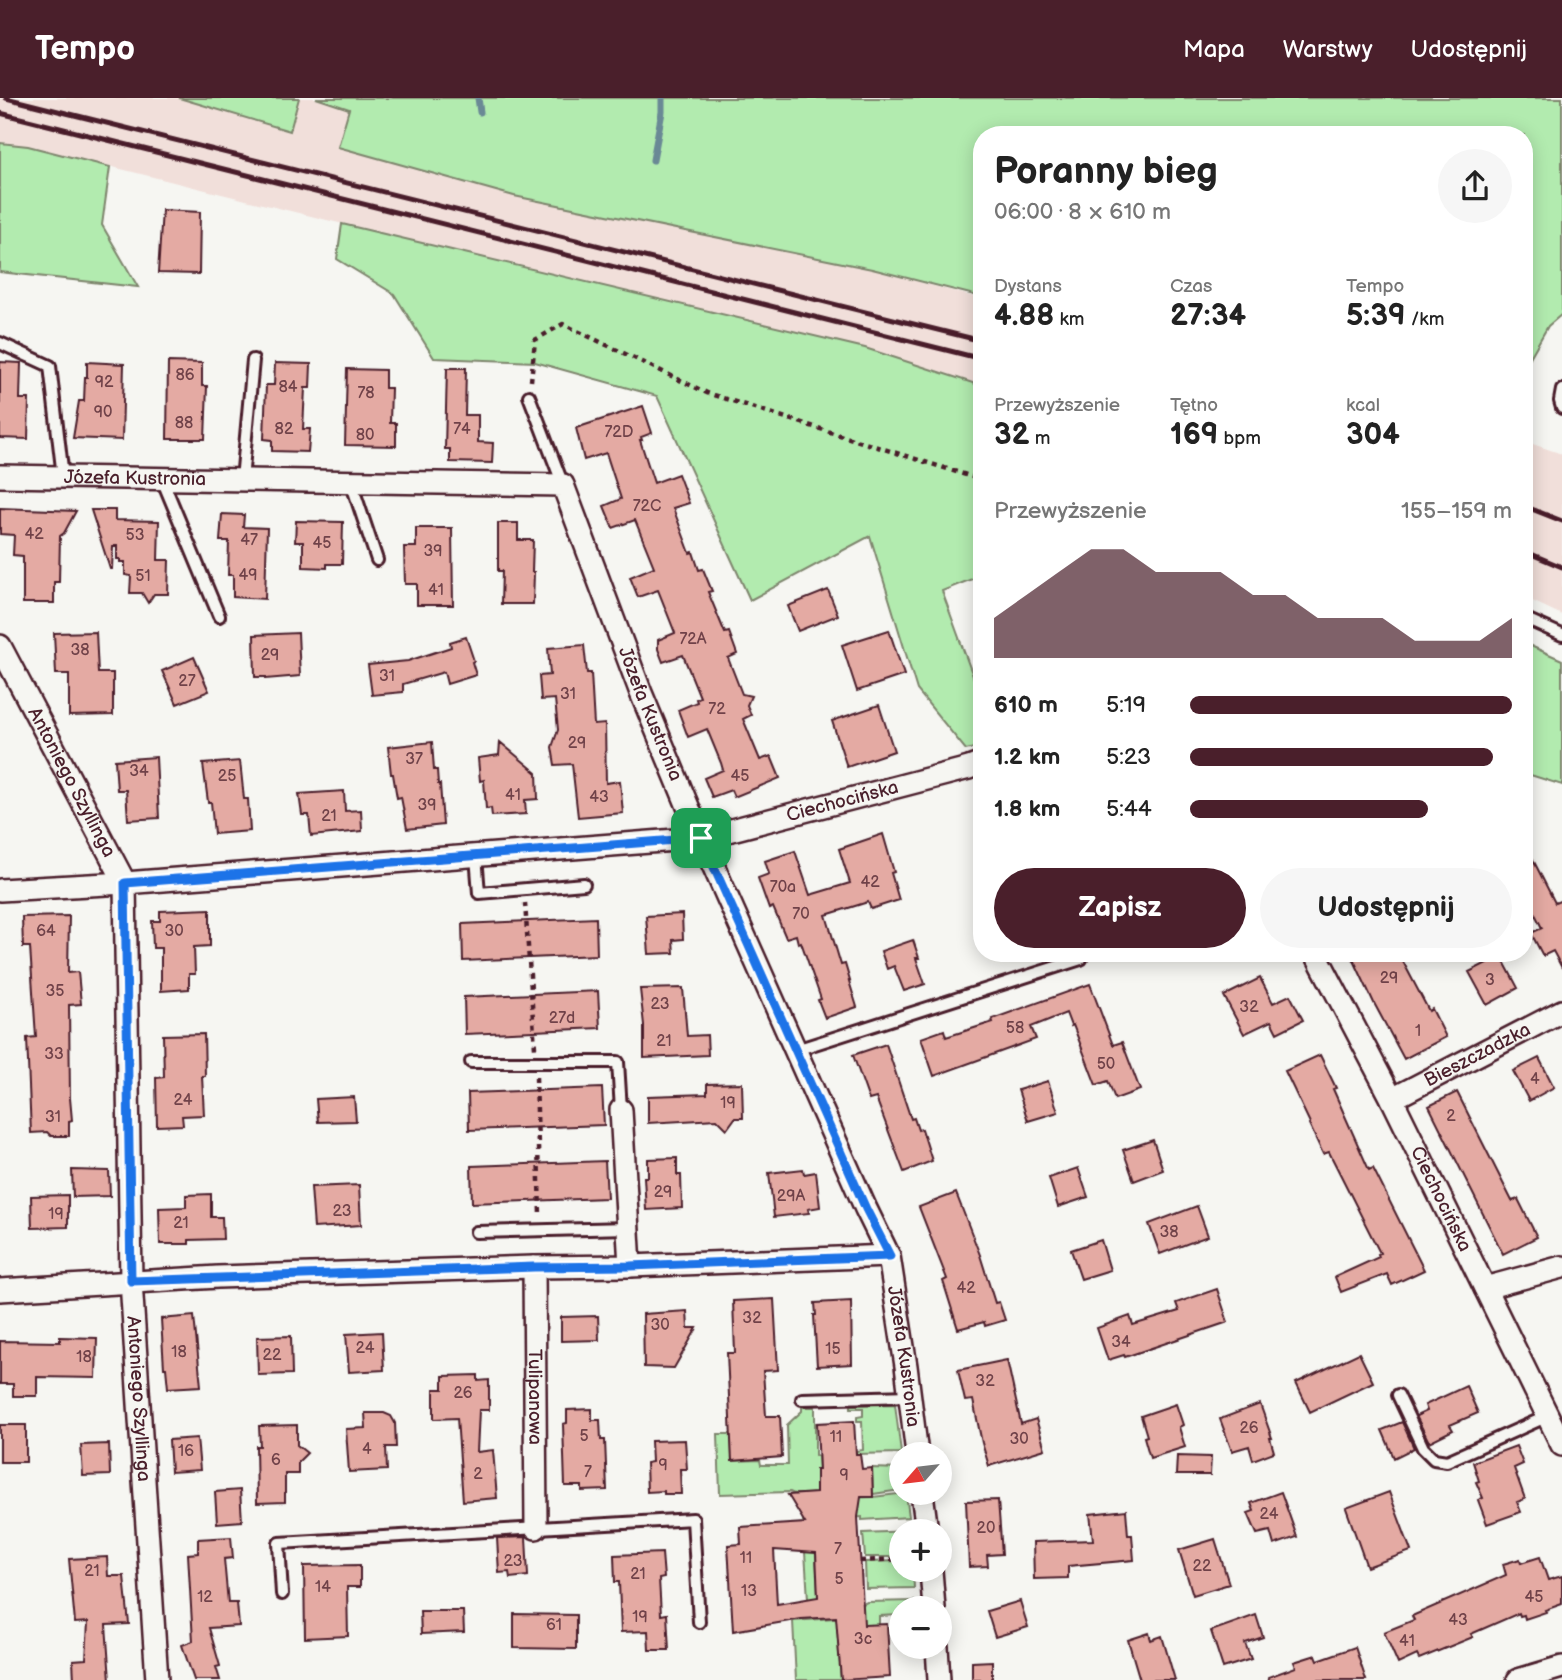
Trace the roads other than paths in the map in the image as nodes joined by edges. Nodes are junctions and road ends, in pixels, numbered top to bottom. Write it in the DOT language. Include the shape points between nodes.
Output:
graph roads {
  1 [pos="0,343"];
  2 [pos="253,360"];
  3 [pos="1562,390"];
  4 [pos="529,396"];
  5 [pos="1562,408"];
  6 [pos="0,476"];
  7 [pos="63,477"];
  8 [pos="162,479"];
  9 [pos="242,480"];
  10 [pos="351,482"];
  11 [pos="563,485"];
  12 [pos="377,560"];
  13 [pos="219,616"];
  14 [pos="1533,622"];
  15 [pos="1562,635"];
  16 [pos="0,646"];
  17 [pos="973,766"];
  18 [pos="701,838"];
  19 [pos="476,856"];
  20 [pos="125,883"];
  21 [pos="584,884"];
  22 [pos="0,890"];
  23 [pos="1069,962"];
  24 [pos="1321,962"];
  25 [pos="1562,1012"];
  26 [pos="796,1050"];
  27 [pos="471,1062"];
  28 [pos="1392,1099"];
  29 [pos="621,1110"];
  30 [pos="628,1228"];
  31 [pos="476,1232"];
  32 [pos="890,1256"];
  33 [pos="630,1266"];
  34 [pos="534,1267"];
  35 [pos="1562,1267"];
  36 [pos="131,1281"];
  37 [pos="1485,1288"];
  38 [pos="0,1290"];
  39 [pos="1398,1395"];
  40 [pos="910,1396"];
  41 [pos="802,1399"];
  42 [pos="1548,1416"];
  43 [pos="916,1442"];
  44 [pos="1562,1445"];
  45 [pos="536,1528"];
  46 [pos="282,1594"];
  47 [pos="699,1622"];
  48 [pos="938,1659"];
  49 [pos="1562,1667"];
  50 [pos="157,1680"];
  51 [pos="939,1680"];
  52 [pos="1518,1680"];
  1 -- 7 [label="lane" via="50,366"];
  2 -- 9 [label="lane"];
  3 -- 5 [label="lane"];
  4 -- 11 [label="lane, Józefa Kustronia"];
  6 -- 7 [label="street, Józefa Kustronia"];
  7 -- 8 [label="street, Józefa Kustronia"];
  8 -- 9 [label="street, Józefa Kustronia"];
  8 -- 13 [label="lane"];
  9 -- 10 [label="street, Józefa Kustronia"];
  10 -- 11 [label="street, Józefa Kustronia"];
  10 -- 12 [label="lane"];
  11 -- 18 [label="street, Józefa Kustronia" via="640,693"];
  14 -- 15 [label="lane"];
  16 -- 20 [label="street, Antoniego Szyllinga"];
  17 -- 18 [label="street, Ciechocińska"];
  18 -- 19 [label="street, Ciechocińska"];
  18 -- 26 [label="street, Józefa Kustronia"];
  19 -- 20 [label="street, Ciechocińska"];
  19 -- 21 [label="lane" via="479,893"];
  20 -- 22 [label="street, Ciechocińska"];
  20 -- 36 [label="street, Antoniego Szyllinga"];
  23 -- 26 [label="lane"];
  24 -- 28 [label="street, Ciechocińska"];
  25 -- 28 [label="street, Bieszczadzka"];
  26 -- 32 [label="street, Józefa Kustronia"];
  27 -- 29 [label="lane" via="618,1062"];
  28 -- 37 [label="street, Ciechocińska"];
  29 -- 30 [label="street"];
  30 -- 31 [label="lane"];
  30 -- 33 [label="street"];
  32 -- 33 [label="street"];
  32 -- 40 [label="street, Józefa Kustronia"];
  33 -- 34 [label="street"];
  34 -- 36 [label="street"];
  34 -- 45 [label="street, Tulipanowa"];
  35 -- 37 [label="street"];
  36 -- 38 [label="street"];
  36 -- 50 [label="street, Antoniego Szyllinga"];
  37 -- 42 [label="street, Ciechocińska"];
  39 -- 42 [label="lane" via="1423,1448 1434,1459 1447,1461"];
  40 -- 41 [label="lane"];
  40 -- 43 [label="street, Józefa Kustronia"];
  42 -- 44 [label="street, Ciechocińska"];
  45 -- 46 [label="lane" via="279,1543"];
  45 -- 47 [label="lane" via="693,1519"];
  48 -- 51 [label="street"];
  49 -- 52 [label="street"];
}
